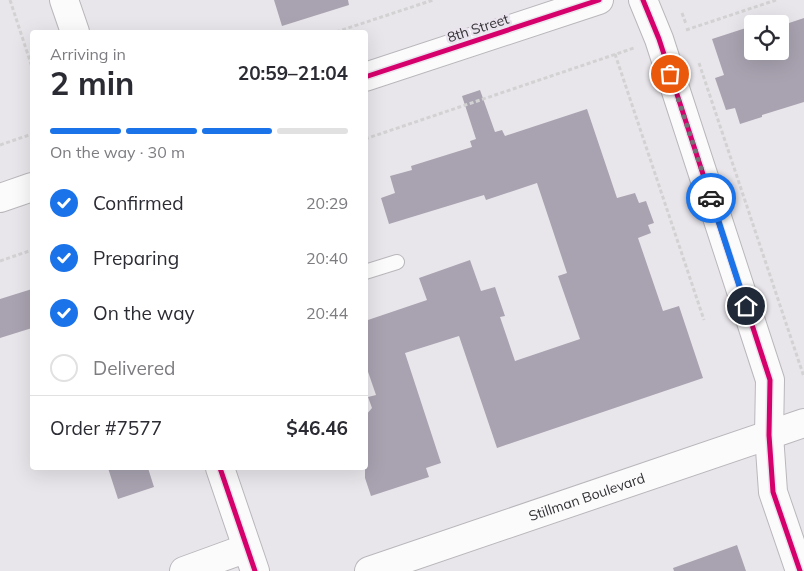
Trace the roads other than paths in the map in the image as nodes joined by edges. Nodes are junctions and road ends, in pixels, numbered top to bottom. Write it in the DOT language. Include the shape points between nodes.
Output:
graph roads {
  1 [pos="64,0"];
  2 [pos="599,0"];
  3 [pos="643,0"];
  4 [pos="74,30"];
  5 [pos="368,76"];
  6 [pos="30,188"];
  7 [pos="0,198"];
  8 [pos="397,262"];
  9 [pos="368,271"];
  10 [pos="804,423"];
  11 [pos="769,435"];
  12 [pos="221,470"];
  13 [pos="251,559"];
  14 [pos="184,571"];
  15 [pos="368,571"];
  16 [pos="800,571"];
  1 -- 4 [label="street"];
  2 -- 5 [label="street, 8th Street"];
  3 -- 11 [label="street" via="659,39 770,380"];
  6 -- 7 [label="street"];
  8 -- 9 [label="lane"];
  10 -- 11 [label="street, Stillman Boulevard"];
  11 -- 15 [label="street, Stillman Boulevard"];
  11 -- 16 [label="street" via="773,492"];
  12 -- 13 [label="street"];
  13 -- 14 [label="street"];
}
